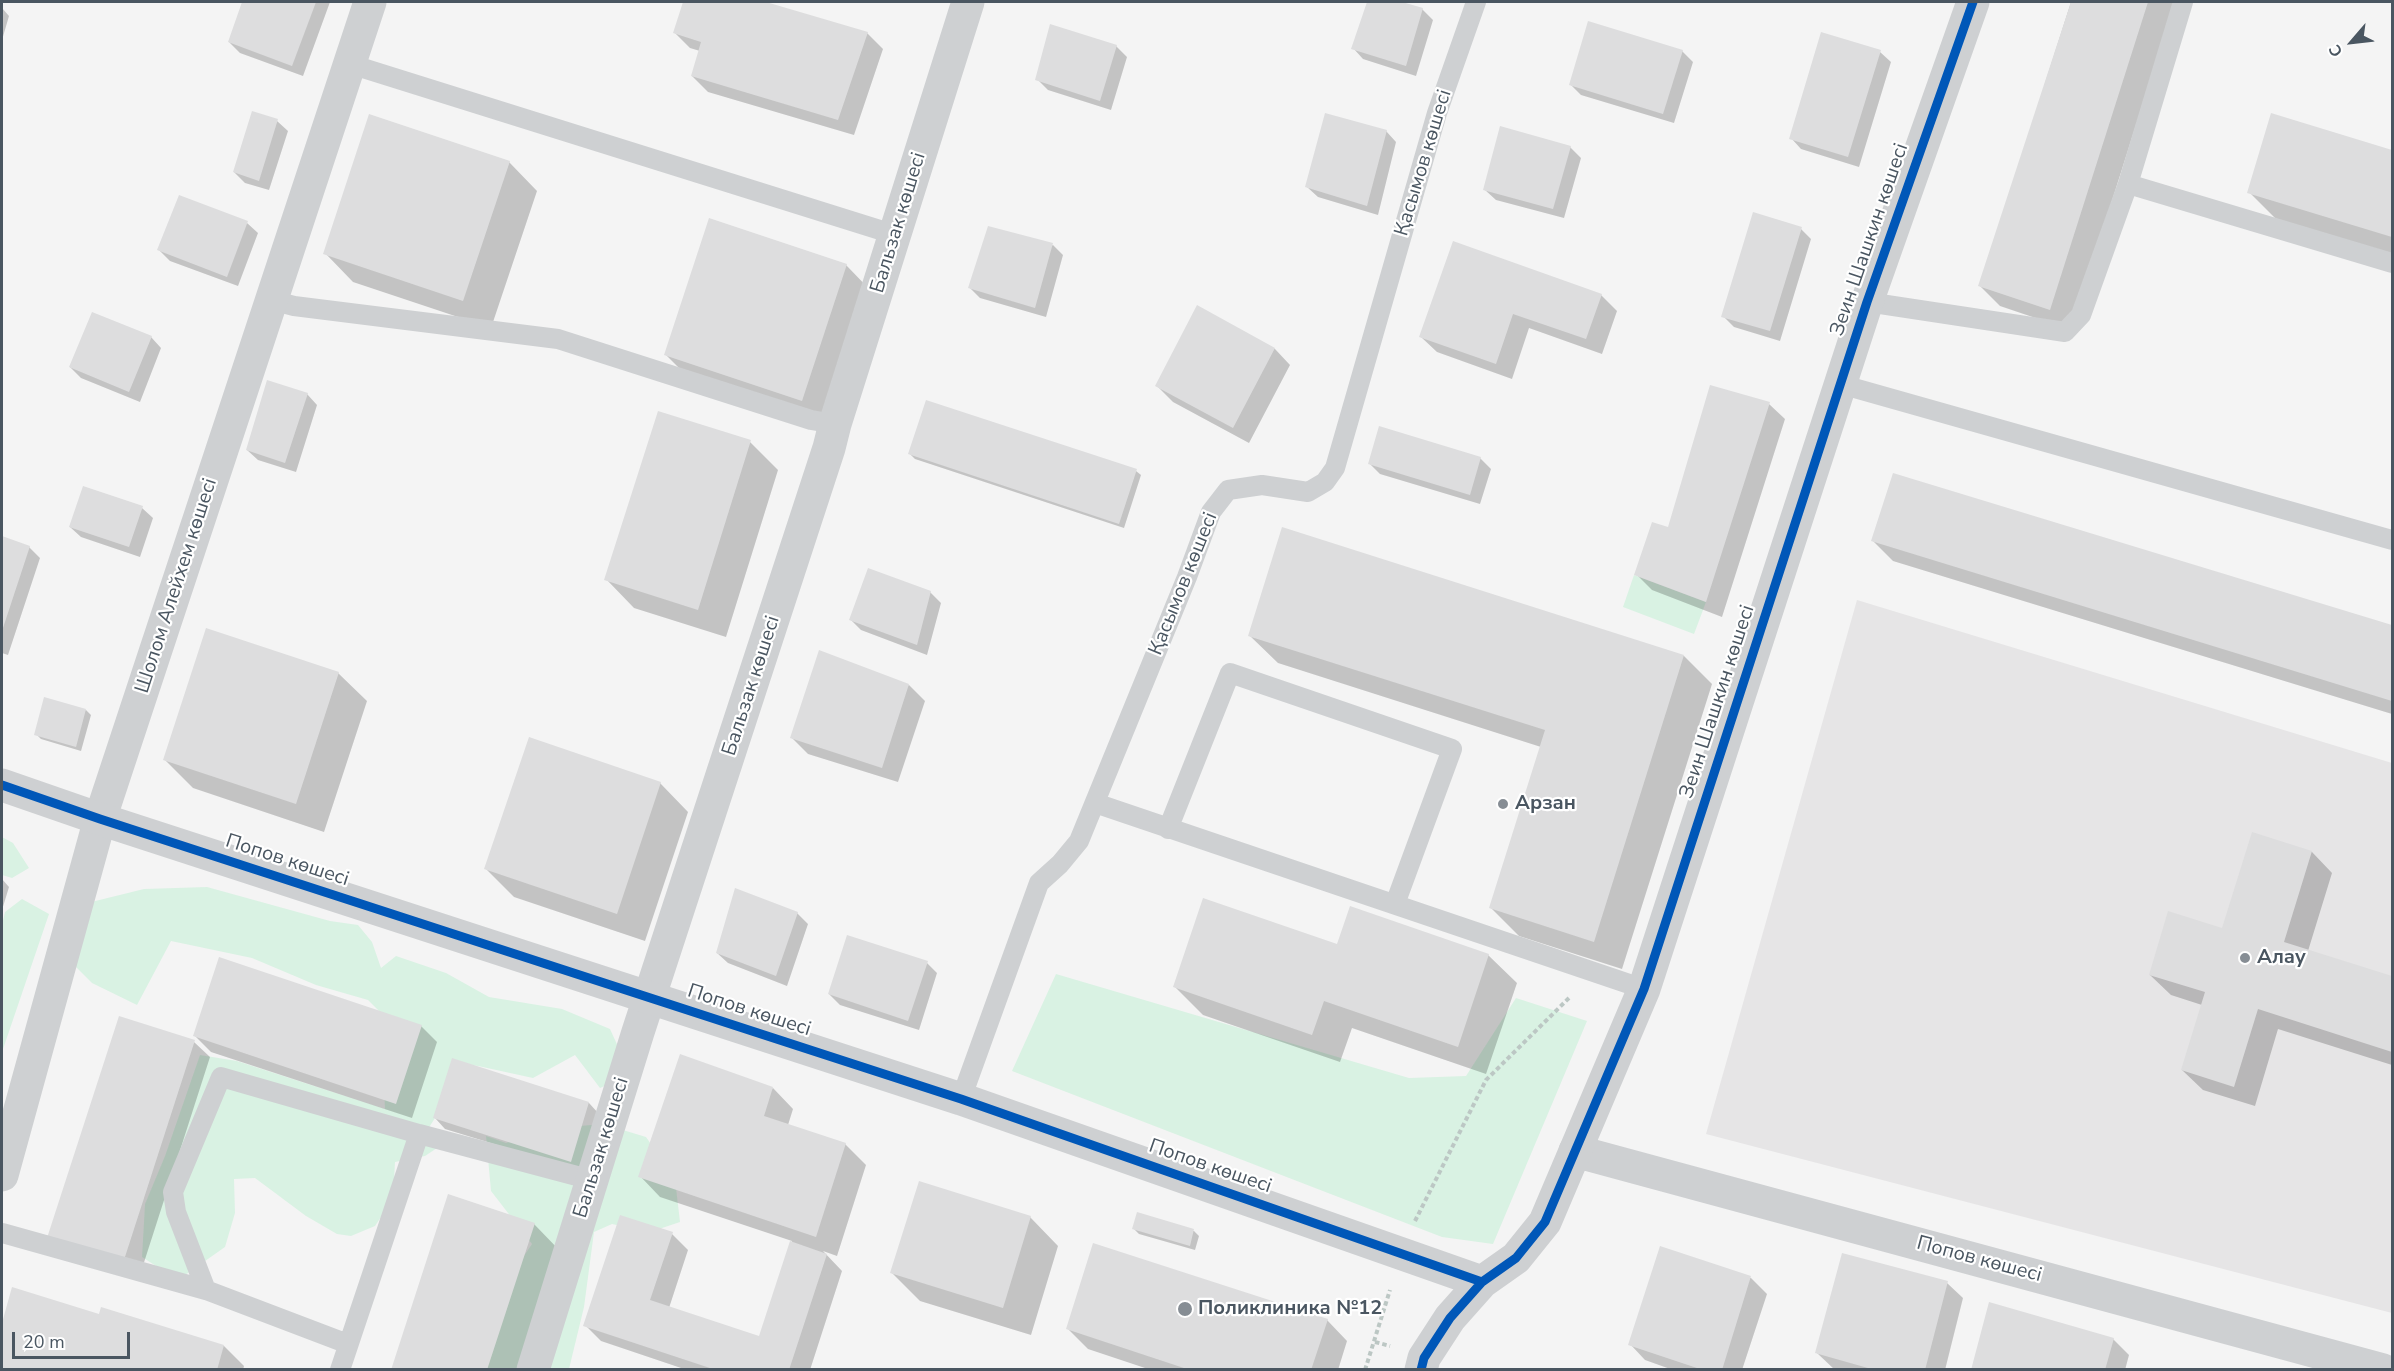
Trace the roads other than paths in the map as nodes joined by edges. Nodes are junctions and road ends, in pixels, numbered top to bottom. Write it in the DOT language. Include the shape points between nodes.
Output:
graph roads {
  1 [pos="370,2"];
  2 [pos="968,2"];
  3 [pos="1476,2"];
  4 [pos="1973,2"];
  5 [pos="2183,2"];
  6 [pos="350,64"];
  7 [pos="2128,184"];
  8 [pos="896,235"];
  9 [pos="2392,264"];
  10 [pos="271,300"];
  11 [pos="1867,302"];
  12 [pos="1840,384"];
  13 [pos="834,424"];
  14 [pos="2392,540"];
  15 [pos="2,784"];
  16 [pos="1095,803"];
  17 [pos="100,819"];
  18 [pos="1168,829"];
  19 [pos="1395,904"];
  20 [pos="1644,989"];
  21 [pos="650,998"];
  22 [pos="961,1099"];
  23 [pos="419,1134"];
  24 [pos="1575,1151"];
  25 [pos="2,1175"];
  26 [pos="592,1180"];
  27 [pos="2,1233"];
  28 [pos="1482,1282"];
  29 [pos="206,1290"];
  30 [pos="348,1344"];
  31 [pos="340,1370"];
  32 [pos="533,1370"];
  33 [pos="1421,1370"];
  34 [pos="2383,1370"];
  1 -- 6 [label="street, Шолом Алейхем көшесі"];
  2 -- 8 [label="street, Бальзак көшесі"];
  3 -- 16 [label="lane, Қасымов көшесі" via="1437,113 1335,468 1325,482 1308,492 1262,485 1228,490 1211,512"];
  4 -- 11 [label="street, Зеин Шашкин көшесі"];
  5 -- 7 [label="lane"];
  6 -- 8 [label="lane"];
  6 -- 10 [label="street, Шолом Алейхем көшесі"];
  7 -- 9 [label="lane"];
  7 -- 11 [label="lane" via="2081,315 2065,332"];
  8 -- 13 [label="street, Бальзак көшесі"];
  10 -- 13 [label="lane" via="558,339"];
  10 -- 17 [label="street, Шолом Алейхем көшесі"];
  11 -- 12 [label="street, Зеин Шашкин көшесі"];
  12 -- 14 [label="lane"];
  12 -- 20 [label="street, Зеин Шашкин көшесі"];
  13 -- 21 [label="street, Бальзак көшесі" via="826,459"];
  15 -- 17 [label="street, Попов көшесі"];
  16 -- 18 [label="lane"];
  16 -- 22 [label="lane, Қасымов көшесі" via="1079,841 1040,883"];
  17 -- 21 [label="street, Попов көшесі"];
  17 -- 25 [label="street, Шолом Алейхем көшесі"];
  18 -- 19 [label="lane"];
  18 -- 19 [label="lane" via="1230,673 1452,749"];
  19 -- 20 [label="lane"];
  20 -- 24 [label="street, Зеин Шашкин көшесі"];
  21 -- 22 [label="street, Попов көшесі"];
  21 -- 26 [label="street, Бальзак көшесі"];
  22 -- 28 [label="street, Попов көшесі"];
  23 -- 26 [label="lane"];
  23 -- 29 [label="lane" via="221,1077 173,1192 176,1212"];
  23 -- 30 [label="lane"];
  24 -- 28 [label="street, Зеин Шашкин көшесі" via="1545,1222 1516,1258"];
  24 -- 34 [label="street, Попов көшесі"];
  26 -- 32 [label="street, Бальзак көшесі"];
  27 -- 29 [label="lane"];
  28 -- 33 [label="street, Зеин Шашкин көшесі" via="1450,1318 1424,1358"];
  29 -- 30 [label="lane"];
  30 -- 31 [label="lane"];
}
